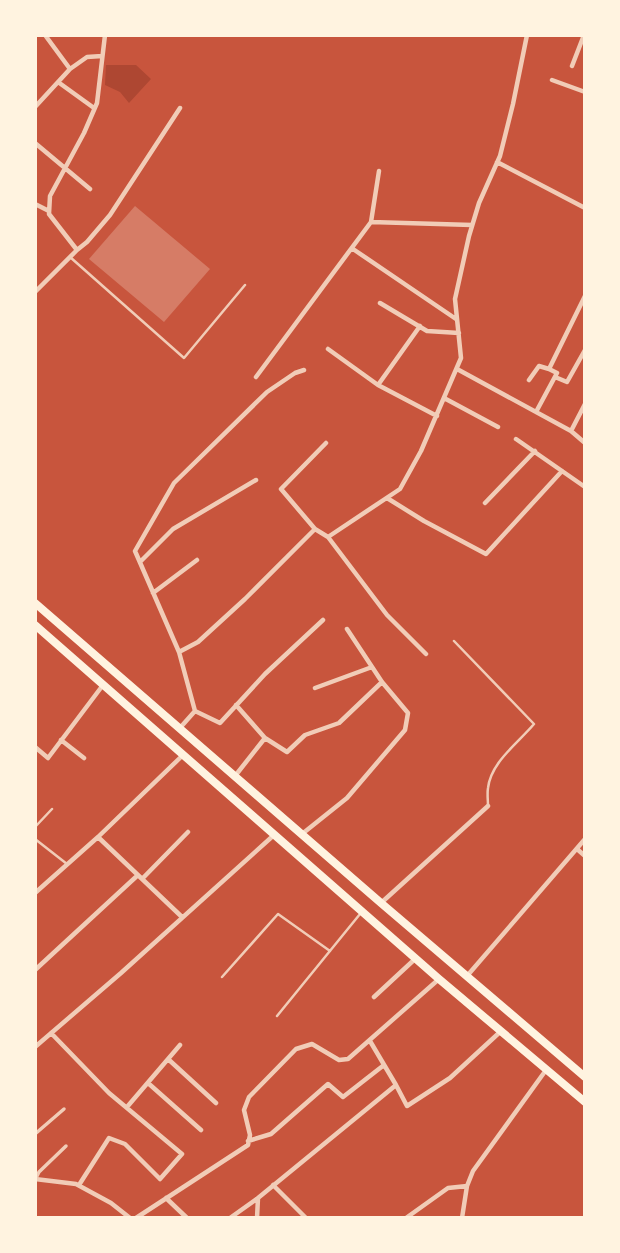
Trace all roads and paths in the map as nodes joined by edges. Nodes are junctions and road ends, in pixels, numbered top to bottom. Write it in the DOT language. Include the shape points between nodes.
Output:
graph roads {
  1 [pos="45,35"];
  2 [pos="104,35"];
  3 [pos="527,35"];
  4 [pos="584,35"];
  5 [pos="102,56"];
  6 [pos="572,66"];
  7 [pos="70,69"];
  8 [pos="552,80"];
  9 [pos="58,82"];
  10 [pos="585,92"];
  11 [pos="35,107"];
  12 [pos="94,108"];
  13 [pos="180,108"];
  14 [pos="35,143"];
  15 [pos="497,162"];
  16 [pos="64,168"];
  17 [pos="379,171"];
  18 [pos="90,189"];
  19 [pos="35,204"];
  20 [pos="585,208"];
  21 [pos="49,211"];
  22 [pos="371,222"];
  23 [pos="472,225"];
  24 [pos="353,249"];
  25 [pos="77,250"];
  26 [pos="70,257"];
  27 [pos="245,285"];
  28 [pos="35,292"];
  29 [pos="585,296"];
  30 [pos="380,303"];
  31 [pos="457,320"];
  32 [pos="420,326"];
  33 [pos="458,333"];
  34 [pos="328,349"];
  35 [pos="585,350"];
  36 [pos="457,369"];
  37 [pos="549,369"];
  38 [pos="304,370"];
  39 [pos="555,376"];
  40 [pos="256,377"];
  41 [pos="530,380"];
  42 [pos="378,385"];
  43 [pos="444,398"];
  44 [pos="585,404"];
  45 [pos="536,412"];
  46 [pos="437,416"];
  47 [pos="498,427"];
  48 [pos="571,431"];
  49 [pos="516,439"];
  50 [pos="326,443"];
  51 [pos="585,443"];
  52 [pos="535,451"];
  53 [pos="562,471"];
  54 [pos="256,480"];
  55 [pos="585,487"];
  56 [pos="387,498"];
  57 [pos="485,503"];
  58 [pos="316,528"];
  59 [pos="328,537"];
  60 [pos="197,560"];
  61 [pos="140,562"];
  62 [pos="153,593"];
  63 [pos="35,603"];
  64 [pos="323,620"];
  65 [pos="35,625"];
  66 [pos="347,629"];
  67 [pos="454,641"];
  68 [pos="179,652"];
  69 [pos="426,654"];
  70 [pos="372,667"];
  71 [pos="382,682"];
  72 [pos="103,685"];
  73 [pos="315,688"];
  74 [pos="236,705"];
  75 [pos="195,711"];
  76 [pos="179,729"];
  77 [pos="265,738"];
  78 [pos="61,740"];
  79 [pos="35,747"];
  80 [pos="183,755"];
  81 [pos="84,758"];
  82 [pos="234,776"];
  83 [pos="488,806"];
  84 [pos="52,809"];
  85 [pos="35,827"];
  86 [pos="188,832"];
  87 [pos="302,834"];
  88 [pos="274,835"];
  89 [pos="98,837"];
  90 [pos="35,839"];
  91 [pos="585,839"];
  92 [pos="577,849"];
  93 [pos="585,856"];
  94 [pos="67,864"];
  95 [pos="140,877"];
  96 [pos="35,893"];
  97 [pos="381,903"];
  98 [pos="362,912"];
  99 [pos="183,917"];
  100 [pos="330,951"];
  101 [pos="416,959"];
  102 [pos="35,970"];
  103 [pos="466,977"];
  104 [pos="222,978"];
  105 [pos="439,979"];
  106 [pos="374,997"];
  107 [pos="276,1016"];
  108 [pos="501,1031"];
  109 [pos="51,1033"];
  110 [pos="370,1041"];
  111 [pos="180,1045"];
  112 [pos="35,1047"];
  113 [pos="168,1059"];
  114 [pos="384,1065"];
  115 [pos="546,1070"];
  116 [pos="585,1077"];
  117 [pos="148,1083"];
  118 [pos="396,1085"];
  119 [pos="585,1102"];
  120 [pos="216,1103"];
  121 [pos="127,1107"];
  122 [pos="64,1109"];
  123 [pos="201,1130"];
  124 [pos="35,1134"];
  125 [pos="248,1141"];
  126 [pos="66,1146"];
  127 [pos="36,1178"];
  128 [pos="79,1185"];
  129 [pos="273,1185"];
  130 [pos="467,1186"];
  131 [pos="166,1198"];
  132 [pos="258,1198"];
  133 [pos="130,1218"];
  134 [pos="136,1218"];
  135 [pos="187,1218"];
  136 [pos="230,1218"];
  137 [pos="257,1218"];
  138 [pos="306,1218"];
  139 [pos="406,1218"];
  140 [pos="462,1218"];
  1 -- 7 [label="street"];
  2 -- 5 [label="street"];
  3 -- 15 [label="street"];
  4 -- 6 [label="street"];
  5 -- 7 [label="street" via="87,57"];
  5 -- 12 [label="street"];
  7 -- 9 [label="street"];
  8 -- 10 [label="street"];
  9 -- 11 [label="street"];
  9 -- 12 [label="street"];
  12 -- 16 [label="street"];
  13 -- 25 [label="street" via="110,215"];
  14 -- 16 [label="street"];
  15 -- 20 [label="street"];
  15 -- 23 [label="street"];
  16 -- 18 [label="street"];
  16 -- 21 [label="street" via="50,196"];
  17 -- 22 [label="street"];
  19 -- 21 [label="street"];
  21 -- 25 [label="street"];
  22 -- 23 [label="street"];
  22 -- 24 [label="street"];
  23 -- 31 [label="street" via="455,299"];
  24 -- 31 [label="street"];
  24 -- 40 [label="street"];
  25 -- 26 [label="street"];
  26 -- 27 [label="lane" via="184,358"];
  26 -- 28 [label="street"];
  29 -- 37 [label="street"];
  30 -- 32 [label="street"];
  31 -- 33 [label="street"];
  32 -- 33 [label="street"];
  32 -- 42 [label="street"];
  33 -- 36 [label="street" via="461,358"];
  34 -- 42 [label="street"];
  35 -- 39 [label="street" via="567,382"];
  36 -- 43 [label="street"];
  36 -- 45 [label="street"];
  37 -- 39 [label="street"];
  37 -- 41 [label="street" via="539,366"];
  38 -- 61 [label="street" via="267,392 174,484 135,551"];
  39 -- 45 [label="street"];
  42 -- 46 [label="street"];
  43 -- 46 [label="street"];
  43 -- 47 [label="street"];
  44 -- 48 [label="street"];
  45 -- 48 [label="street"];
  46 -- 56 [label="street" via="400,489"];
  48 -- 51 [label="street"];
  49 -- 52 [label="street"];
  50 -- 58 [label="street" via="281,489"];
  52 -- 53 [label="street"];
  52 -- 57 [label="street"];
  53 -- 55 [label="street"];
  53 -- 56 [label="street" via="486,554"];
  54 -- 61 [label="street" via="173,529"];
  56 -- 59 [label="street"];
  58 -- 59 [label="street"];
  58 -- 68 [label="street" via="198,642"];
  59 -- 69 [label="street" via="387,615"];
  60 -- 62 [label="street"];
  61 -- 62 [label="street"];
  62 -- 68 [label="street"];
  63 -- 76 [label="highway"];
  64 -- 74 [label="street"];
  65 -- 72 [label="highway"];
  66 -- 70 [label="street"];
  67 -- 83 [label="lane" via="534,724 492,774"];
  68 -- 75 [label="street"];
  70 -- 71 [label="street"];
  70 -- 73 [label="street"];
  71 -- 77 [label="street" via="339,723 305,735 287,752"];
  71 -- 87 [label="street" via="408,713 405,730 347,798"];
  72 -- 78 [label="street"];
  72 -- 80 [label="highway"];
  74 -- 75 [label="street" via="220,723"];
  74 -- 77 [label="street"];
  75 -- 76 [label="street"];
  76 -- 82 [label="highway"];
  77 -- 82 [label="street"];
  78 -- 79 [label="street" via="48,758"];
  78 -- 81 [label="street"];
  80 -- 88 [label="highway"];
  80 -- 89 [label="street"];
  82 -- 87 [label="highway"];
  83 -- 97 [label="street"];
  84 -- 85 [label="lane"];
  86 -- 95 [label="street"];
  87 -- 97 [label="highway"];
  88 -- 98 [label="highway"];
  88 -- 99 [label="street"];
  89 -- 94 [label="street"];
  89 -- 95 [label="street"];
  90 -- 94 [label="lane"];
  91 -- 92 [label="street"];
  92 -- 93 [label="street"];
  92 -- 103 [label="street"];
  94 -- 96 [label="street"];
  95 -- 99 [label="street"];
  95 -- 102 [label="street"];
  97 -- 103 [label="highway"];
  98 -- 100 [label="lane"];
  98 -- 101 [label="highway"];
  99 -- 109 [label="street"];
  100 -- 104 [label="lane" via="278,914"];
  100 -- 107 [label="lane"];
  101 -- 105 [label="highway"];
  101 -- 106 [label="street"];
  103 -- 116 [label="highway"];
  105 -- 108 [label="highway"];
  105 -- 110 [label="street"];
  108 -- 115 [label="highway"];
  108 -- 118 [label="street" via="450,1078 407,1106"];
  109 -- 112 [label="street"];
  109 -- 121 [label="street"];
  110 -- 114 [label="street"];
  110 -- 125 [label="street" via="348,1059 312,1044 296,1049 249,1097 244,1110"];
  111 -- 113 [label="street"];
  113 -- 117 [label="street"];
  113 -- 120 [label="street"];
  114 -- 118 [label="street"];
  114 -- 125 [label="street" via="343,1097 328,1084 271,1134"];
  115 -- 119 [label="highway"];
  115 -- 130 [label="street"];
  117 -- 121 [label="street"];
  117 -- 123 [label="street"];
  118 -- 129 [label="street"];
  121 -- 128 [label="street" via="183,1154 160,1179 125,1144 109,1138"];
  122 -- 124 [label="street"];
  125 -- 131 [label="street"];
  126 -- 127 [label="street"];
  127 -- 128 [label="street"];
  128 -- 133 [label="street"];
  129 -- 132 [label="street"];
  129 -- 138 [label="street"];
  130 -- 139 [label="street" via="448,1188"];
  130 -- 140 [label="street"];
  131 -- 134 [label="street"];
  131 -- 135 [label="street"];
  132 -- 136 [label="street"];
  132 -- 137 [label="street"];
}
